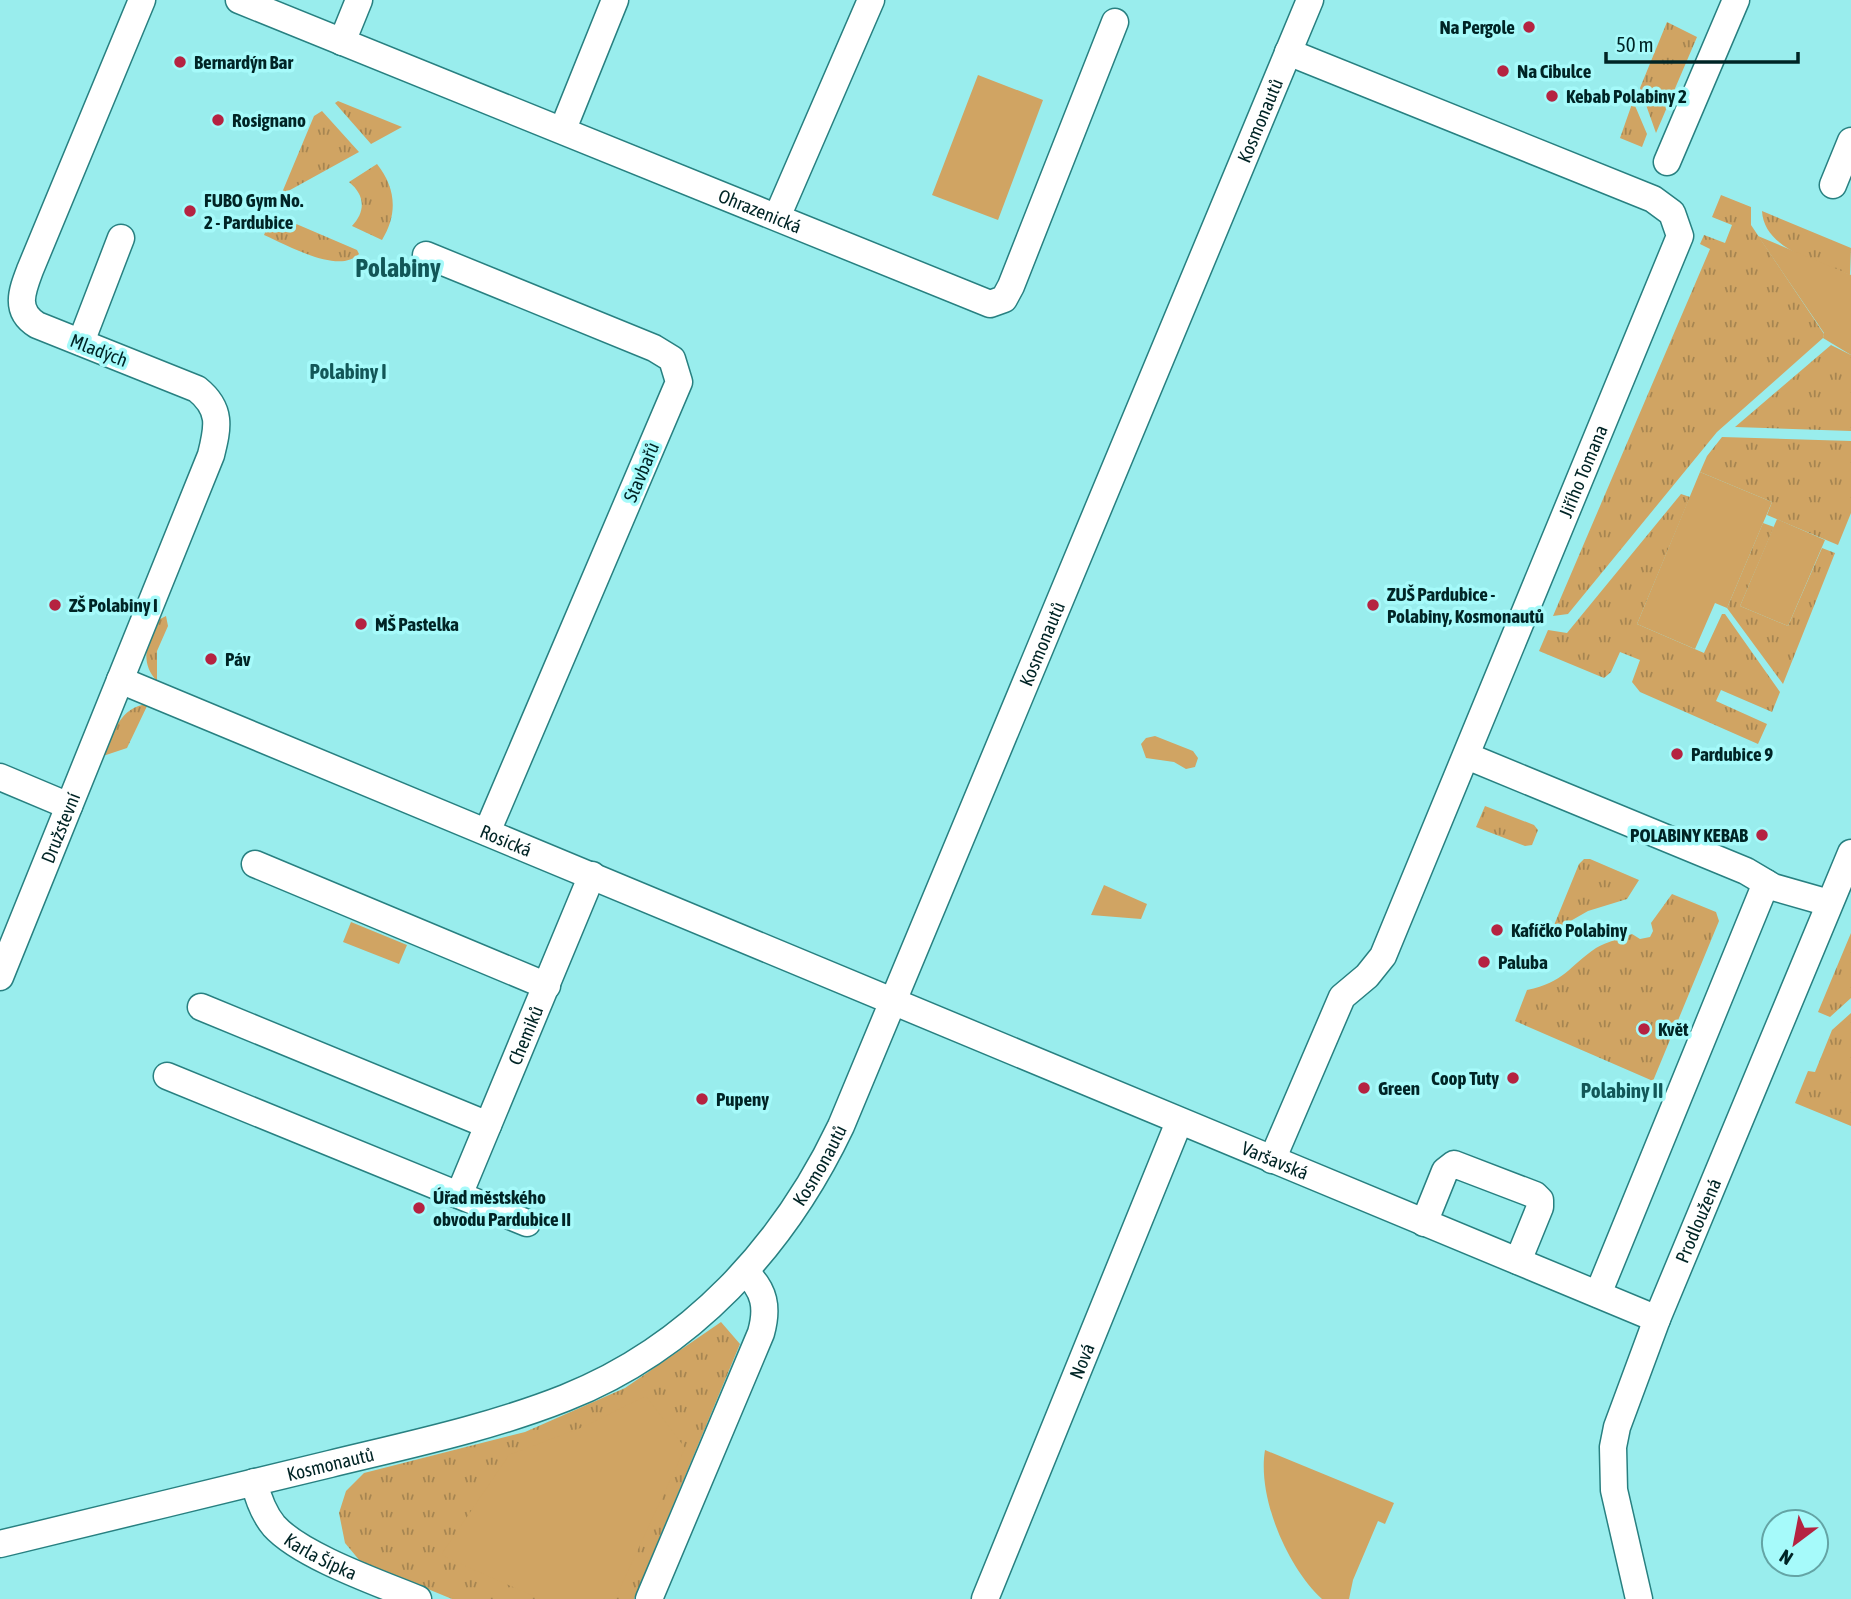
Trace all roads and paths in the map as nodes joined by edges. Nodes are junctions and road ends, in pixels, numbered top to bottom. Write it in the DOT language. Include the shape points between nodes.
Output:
graph roads {
  1 [pos="142,0"];
  2 [pos="239,0"];
  3 [pos="359,0"];
  4 [pos="615,0"];
  5 [pos="871,0"];
  6 [pos="1310,0"];
  7 [pos="1736,0"];
  8 [pos="1115,22"];
  9 [pos="342,42"];
  10 [pos="1288,52"];
  11 [pos="563,128"];
  12 [pos="1851,141"];
  13 [pos="1667,162"];
  14 [pos="1833,185"];
  15 [pos="777,217"];
  16 [pos="121,237"];
  17 [pos="426,255"];
  18 [pos="81,342"];
  19 [pos="120,680"];
  20 [pos="1467,756"];
  21 [pos="0,777"];
  22 [pos="69,806"];
  23 [pos="487,832"];
  24 [pos="1851,853"];
  25 [pos="255,864"];
  26 [pos="592,875"];
  27 [pos="1766,883"];
  28 [pos="1829,904"];
  29 [pos="0,977"];
  30 [pos="547,986"];
  31 [pos="893,1002"];
  32 [pos="201,1007"];
  33 [pos="167,1076"];
  34 [pos="1179,1122"];
  35 [pos="488,1125"];
  36 [pos="1272,1160"];
  37 [pos="459,1195"];
  38 [pos="527,1223"];
  39 [pos="1424,1223"];
  40 [pos="1518,1261"];
  41 [pos="745,1272"];
  42 [pos="1598,1294"];
  43 [pos="1657,1319"];
  44 [pos="254,1482"];
  45 [pos="0,1544"];
  46 [pos="418,1599"];
  47 [pos="649,1599"];
  48 [pos="985,1599"];
  49 [pos="1639,1599"];
  1 -- 18 [label="street, Mladých" via="20,301 28,320"];
  2 -- 9 [label="street, Ohrazenická"];
  3 -- 9 [label="street"];
  4 -- 11 [label="street"];
  5 -- 15 [label="street"];
  6 -- 10 [label="street, Kosmonautů"];
  7 -- 13 [label="street"];
  8 -- 15 [label="street, Ohrazenická" via="1004,299 997,303 979,300"];
  9 -- 11 [label="street, Ohrazenická"];
  10 -- 20 [label="street, Jiřího Tomana" via="1653,199 1678,223 1676,251"];
  10 -- 31 [label="street, Kosmonautů"];
  11 -- 15 [label="street, Ohrazenická"];
  12 -- 14 [label="street"];
  16 -- 18 [label="street"];
  17 -- 23 [label="street, Stavbařů" via="654,348 672,359 678,369 679,382"];
  18 -- 19 [label="street, Mladých" via="197,389 218,417 211,455"];
  19 -- 22 [label="street, Družstevní"];
  19 -- 23 [label="street, Rosická"];
  20 -- 27 [label="street"];
  20 -- 36 [label="street, Jiřího Tomana" via="1383,956 1342,997"];
  21 -- 22 [label="street"];
  22 -- 29 [label="street, Družstevní"];
  23 -- 26 [label="street, Rosická"];
  24 -- 28 [label="street, Prodloužená"];
  25 -- 30 [label="street"];
  26 -- 30 [label="street, Chemiků"];
  26 -- 31 [label="street, Rosická"];
  27 -- 28 [label="street"];
  27 -- 42 [label="street"];
  28 -- 43 [label="street, Prodloužená"];
  30 -- 35 [label="street, Chemiků"];
  31 -- 34 [label="street, Varšavská"];
  31 -- 41 [label="street, Kosmonautů" via="818,1172 793,1214"];
  32 -- 35 [label="street"];
  33 -- 37 [label="street"];
  34 -- 36 [label="street, Varšavská"];
  34 -- 48 [label="street, Nová"];
  35 -- 37 [label="street, Chemiků"];
  36 -- 39 [label="street, Varšavská"];
  37 -- 38 [label="street"];
  39 -- 40 [label="street, Varšavská"];
  39 -- 40 [label="street" via="1451,1165 1535,1195 1540,1207"];
  40 -- 42 [label="street, Varšavská"];
  41 -- 44 [label="street, Kosmonautů" via="668,1341 567,1397 470,1428"];
  41 -- 47 [label="street" via="765,1302 761,1333"];
  42 -- 43 [label="street, Varšavská"];
  43 -- 49 [label="street, Prodloužená" via="1623,1406 1613,1447 1618,1516"];
  44 -- 45 [label="street, Kosmonautů"];
  44 -- 46 [label="street, Karla Šípka" via="268,1518 285,1536"];
}
